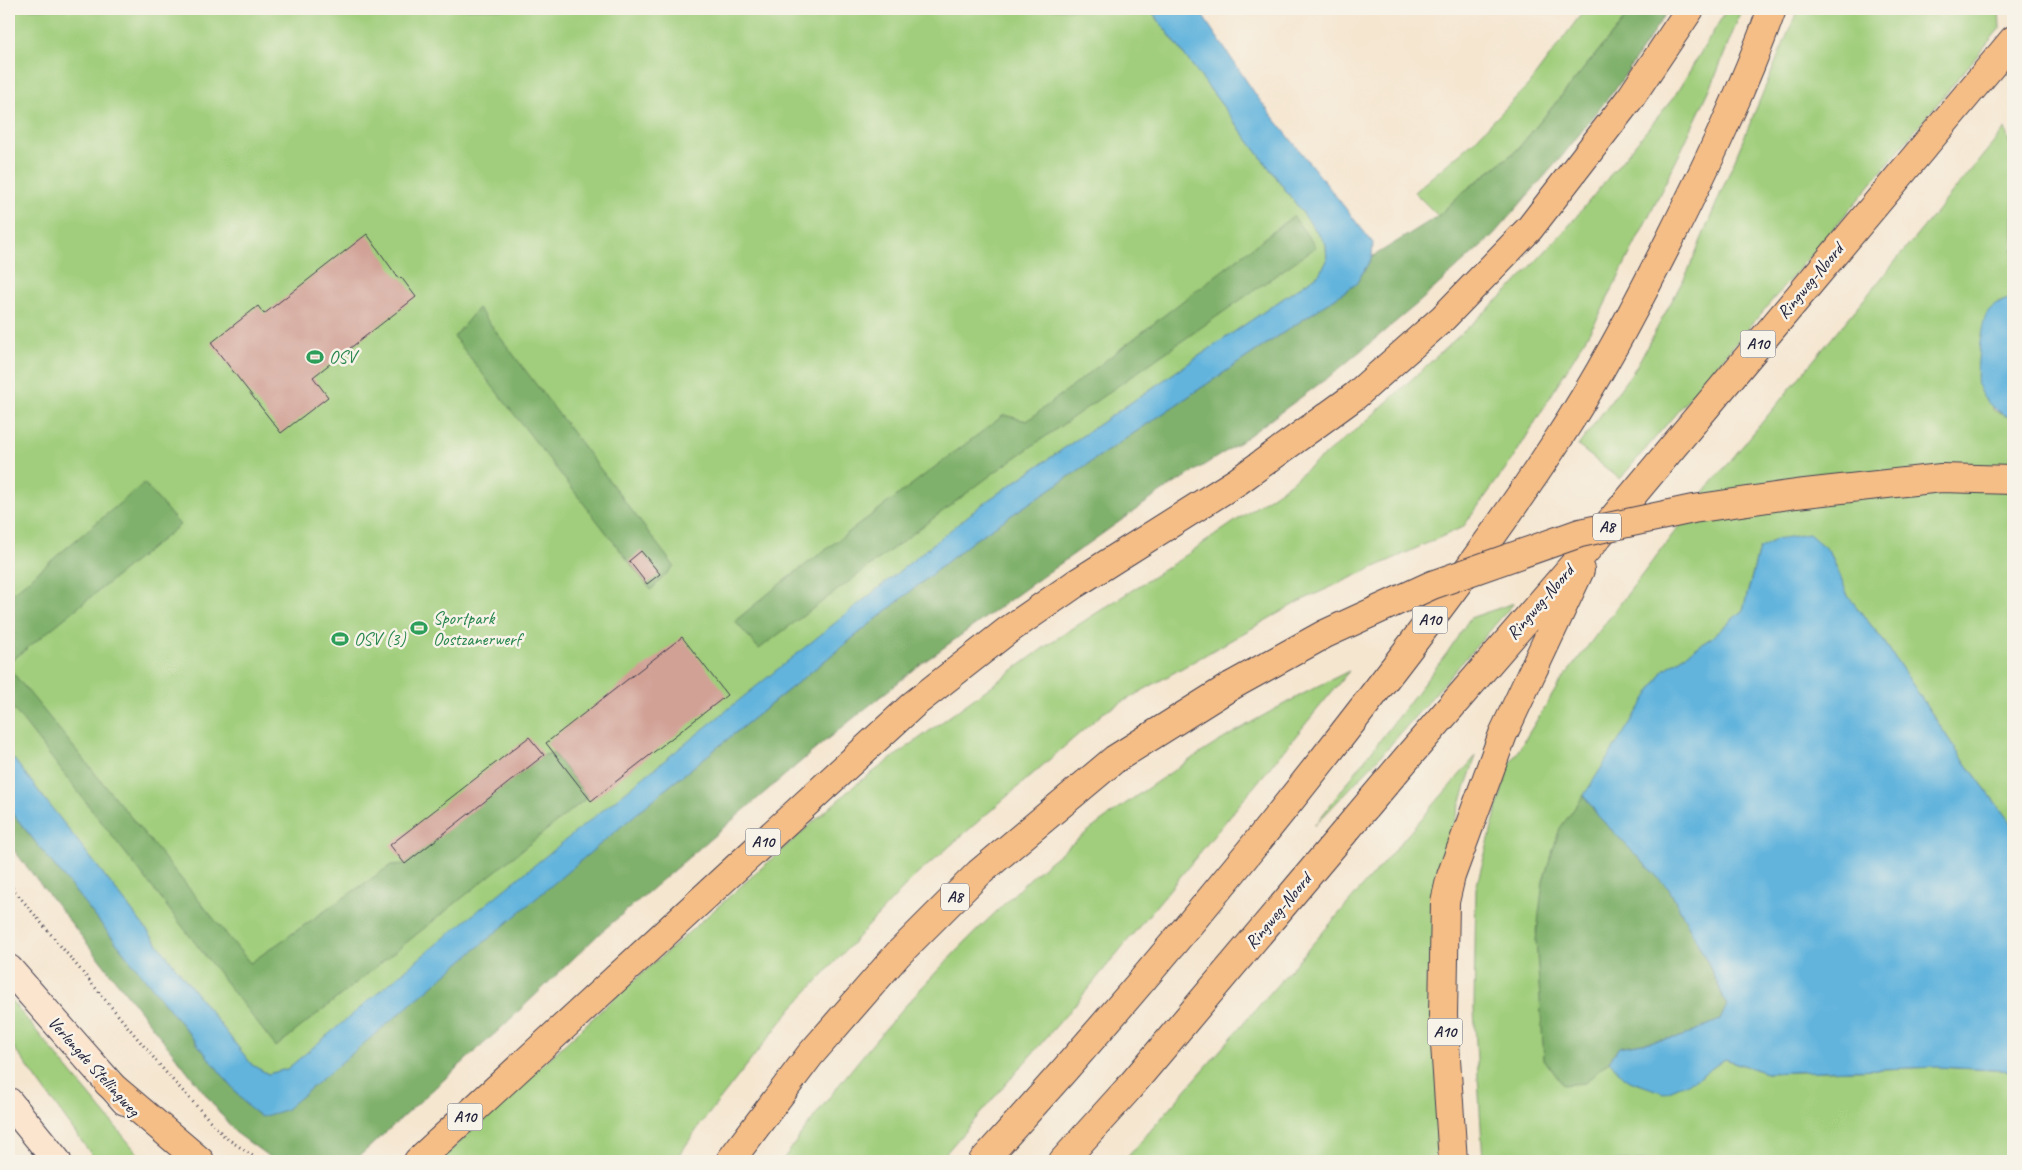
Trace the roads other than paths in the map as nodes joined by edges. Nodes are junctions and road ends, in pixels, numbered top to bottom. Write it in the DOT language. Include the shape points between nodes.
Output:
graph roads {
  1 [pos="1690,9"];
  2 [pos="1772,9"];
  3 [pos="2013,40"];
  4 [pos="2013,480"];
  5 [pos="1594,540"];
  6 [pos="9,969"];
  7 [pos="108,1083"];
  8 [pos="9,1102"];
  9 [pos="56,1161"];
  10 [pos="180,1161"];
  11 [pos="200,1161"];
  12 [pos="418,1161"];
  13 [pos="730,1161"];
  14 [pos="983,1161"];
  15 [pos="1063,1161"];
  16 [pos="1453,1161"];
  1 -- 12 [label="highway, A10" via="1631,97 1530,228 1443,318 1355,396 1238,481 1007,631 914,704"];
  2 -- 14 [label="highway, A10" via="1736,101 1697,184 1605,364 1503,521 1404,656 1289,803 1139,983"];
  3 -- 5 [label="highway, Ringweg-Noord / A10"];
  4 -- 13 [label="highway, A8, bridge" via="1941,478 1796,494 1693,509 1580,533 1432,585 1325,634 1231,686 1115,760 979,873 898,954 822,1041"];
  5 -- 15 [label="highway, Ringweg-Noord / A10" via="1128,1089"];
  5 -- 16 [label="highway, A10" via="1503,734 1451,876 1445,902 1443,1015"];
  6 -- 7 [label="main road, Verlengde Stellingweg"];
  7 -- 10 [label="main road, Verlengde Stellingweg"];
  7 -- 11 [label="highway"];
  8 -- 9 [label="main road"];
}
